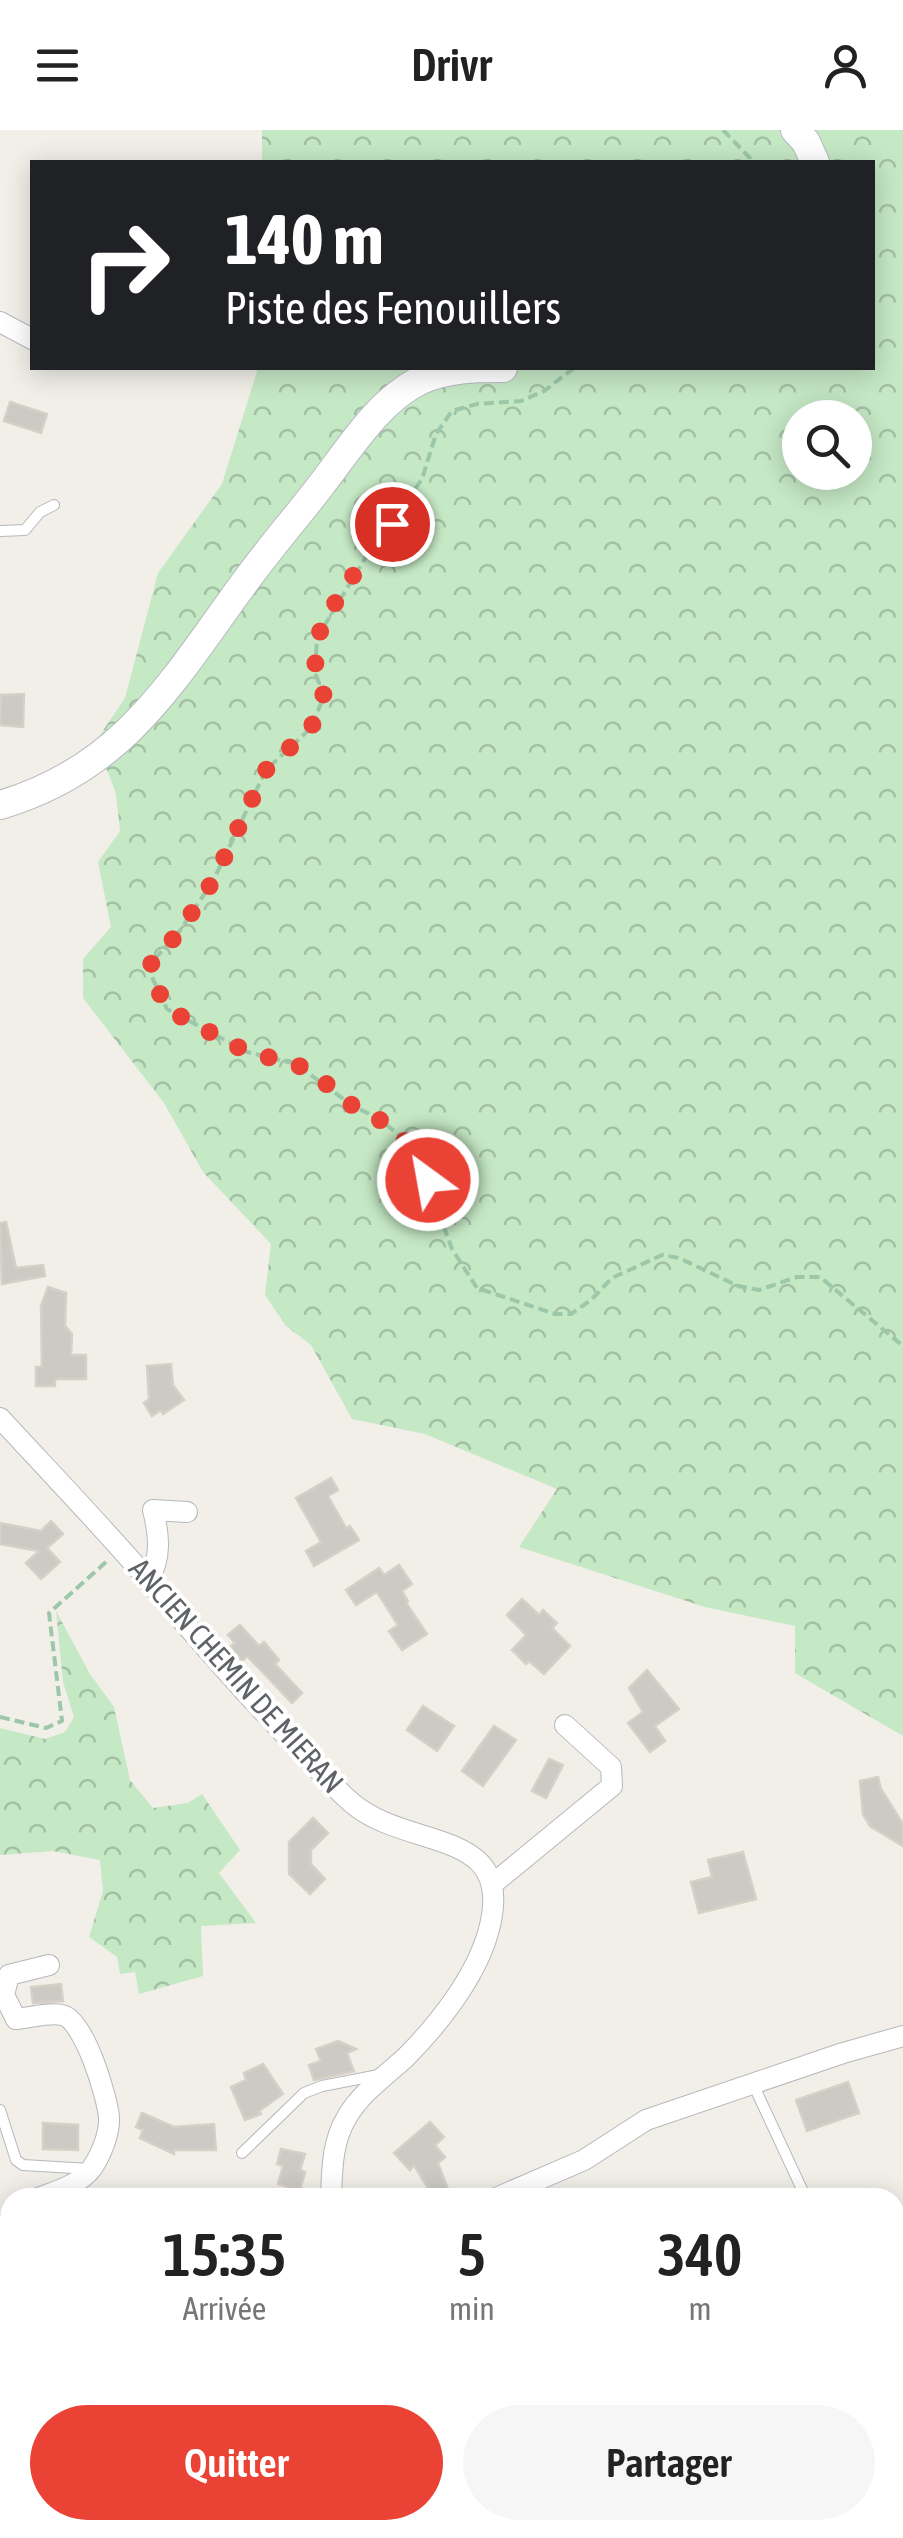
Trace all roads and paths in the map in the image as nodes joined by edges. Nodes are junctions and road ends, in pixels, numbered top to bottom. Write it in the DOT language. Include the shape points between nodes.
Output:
graph roads {
  1 [pos="723,130"];
  2 [pos="794,130"];
  3 [pos="750,160"];
  4 [pos="814,160"];
  5 [pos="0,322"];
  6 [pos="30,338"];
  7 [pos="454,370"];
  8 [pos="571,370"];
  9 [pos="54,505"];
  10 [pos="0,531"];
  11 [pos="0,805"];
  12 [pos="903,1346"];
  13 [pos="0,1418"];
  14 [pos="187,1512"];
  15 [pos="122,1549"];
  16 [pos="148,1580"];
  17 [pos="0,1717"];
  18 [pos="565,1725"];
  19 [pos="494,1883"];
  20 [pos="49,1965"];
  21 [pos="903,2036"];
  22 [pos="385,2076"];
  23 [pos="753,2084"];
  24 [pos="0,2110"];
  25 [pos="242,2153"];
  26 [pos="90,2170"];
  27 [pos="64,2188"];
  28 [pos="331,2188"];
  29 [pos="519,2188"];
  30 [pos="801,2188"];
  1 -- 3 [label="path"];
  2 -- 4 [label="street"];
  5 -- 6 [label="street"];
  7 -- 11 [label="street" via="396,396 354,442 122,740 80,772"];
  8 -- 12 [label="path" via="521,400 452,411 436,434 422,479 317,638 315,673 324,696 311,728 266,770 213,881 151,964 152,977 167,1009 247,1052 296,1064 397,1133 420,1158 452,1249 477,1288 571,1314 612,1278 662,1255 759,1290 820,1277"];
  9 -- 10 [label="lane" via="25,530"];
  13 -- 15 [label="street, ANCIEN CHEMIN DE MIERAN"];
  14 -- 16 [label="street" via="153,1510 160,1536"];
  15 -- 16 [label="street, ANCIEN CHEMIN DE MIERAN"];
  15 -- 17 [label="path" via="49,1613 62,1721 46,1728"];
  16 -- 19 [label="street, ANCIEN CHEMIN DE MIERAN" via="351,1802 377,1822 480,1859"];
  18 -- 19 [label="street" via="611,1767 612,1786"];
  19 -- 22 [label="street" via="488,1936 474,1966 449,2005"];
  20 -- 26 [label="street" via="9,1975 4,1995 16,2019 62,2015 75,2022 109,2119"];
  21 -- 23 [label="street"];
  22 -- 25 [label="lane" via="304,2093"];
  22 -- 28 [label="street" via="348,2115 337,2138"];
  23 -- 29 [label="street" via="646,2120 584,2160"];
  23 -- 30 [label="lane"];
  24 -- 26 [label="lane" via="23,2165"];
  26 -- 27 [label="street"];
}
